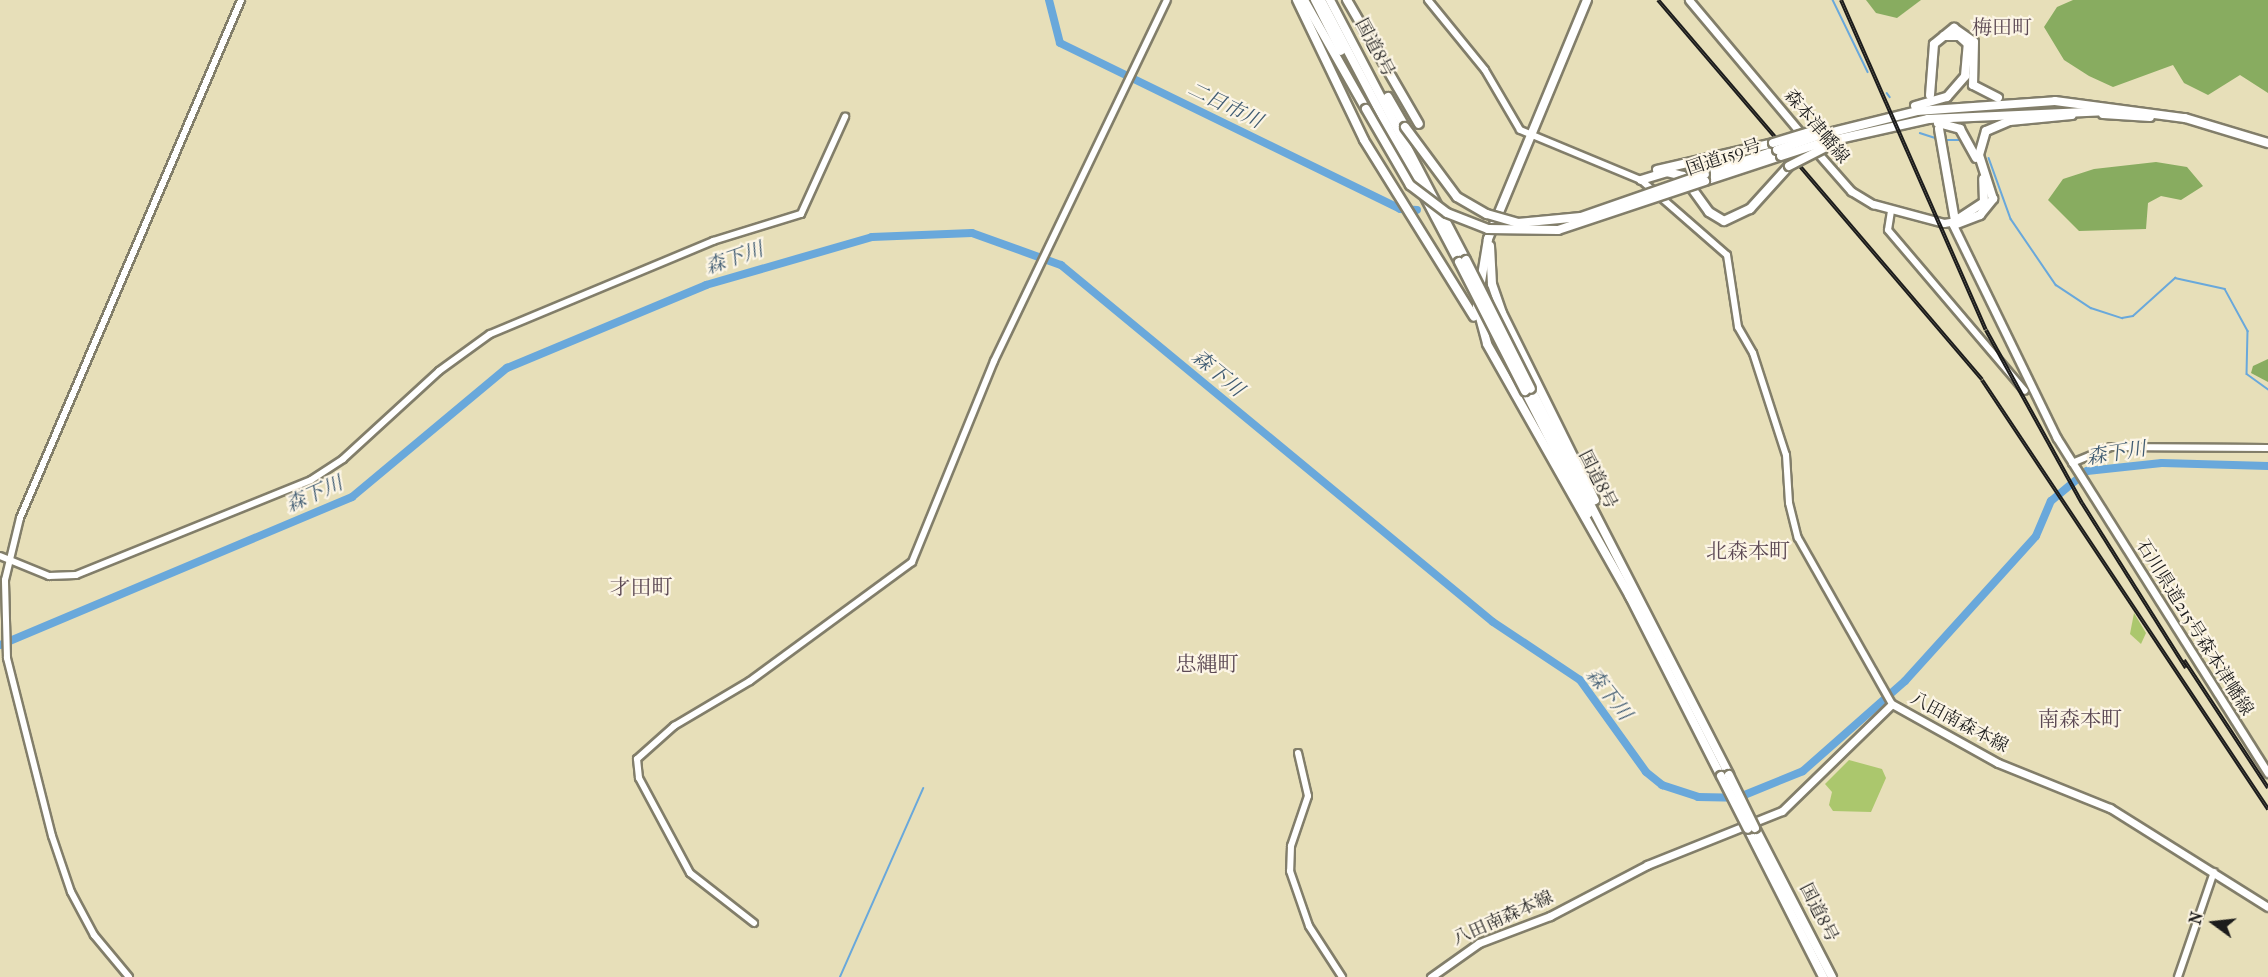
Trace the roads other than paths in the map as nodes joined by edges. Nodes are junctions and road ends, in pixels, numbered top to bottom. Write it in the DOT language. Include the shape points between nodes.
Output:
graph roads {
  1 [pos="241,0"];
  2 [pos="1167,0"];
  3 [pos="1297,0"];
  4 [pos="1304,0"];
  5 [pos="1315,0"];
  6 [pos="1321,0"];
  7 [pos="1330,0"];
  8 [pos="1335,0"];
  9 [pos="1347,0"];
  10 [pos="1428,0"];
  11 [pos="1587,0"];
  12 [pos="1689,0"];
  13 [pos="1352,41"];
  14 [pos="1360,56"];
  15 [pos="2135,109"];
  16 [pos="1366,110"];
  17 [pos="845,117"];
  18 [pos="1928,120"];
  19 [pos="2177,120"];
  20 [pos="1861,123"];
  21 [pos="1419,124"];
  22 [pos="2214,125"];
  23 [pos="1937,130"];
  24 [pos="1401,133"];
  25 [pos="1532,135"];
  26 [pos="2268,138"];
  27 [pos="1819,140"];
  28 [pos="2268,144"];
  29 [pos="1777,150"];
  30 [pos="1705,177"];
  31 [pos="1641,180"];
  32 [pos="1891,211"];
  33 [pos="1500,212"];
  34 [pos="1954,223"];
  35 [pos="1487,344"];
  36 [pos="1528,390"];
  37 [pos="2025,391"];
  38 [pos="2268,448"];
  39 [pos="2072,463"];
  40 [pos="0,556"];
  41 [pos="9,560"];
  42 [pos="1623,570"];
  43 [pos="1631,599"];
  44 [pos="1892,704"];
  45 [pos="1298,753"];
  46 [pos="2268,773"];
  47 [pos="1725,776"];
  48 [pos="1752,829"];
  49 [pos="2214,872"];
  50 [pos="2268,907"];
  51 [pos="754,923"];
  52 [pos="129,977"];
  53 [pos="1342,977"];
  54 [pos="1431,977"];
  55 [pos="1823,977"];
  56 [pos="1832,977"];
  57 [pos="2178,977"];
  1 -- 41 [label="street" via="20,518"];
  2 -- 51 [label="street" via="1037,268 912,562 750,681 674,726 635,765 690,873"];
  3 -- 35 [label="highway" via="1364,140 1410,210"];
  4 -- 16 [label="highway"];
  5 -- 16 [label="highway, 国道159号"];
  6 -- 24 [label="highway, 国道8号"];
  7 -- 13 [label="highway, 国道8号"];
  8 -- 13 [label="highway"];
  9 -- 21 [label="highway"];
  10 -- 25 [label="street" via="1495,86 1510,121"];
  11 -- 25 [label="highway"];
  12 -- 32 [label="main road, 森本津幡線" via="1851,191"];
  13 -- 14 [label="highway, 国道8号"];
  14 -- 24 [label="highway, 国道159号"];
  15 -- 20 [label="highway, 国道159号" via="1992,102"];
  15 -- 20 [label="highway" via="2083,100 1985,96 1972,76 1974,42 1954,28 1942,32 1932,50 1931,95 1936,49 1945,35 1959,36 1970,58 1957,90"];
  15 -- 22 [label="highway, 国道159号"];
  16 -- 30 [label="highway, 国道159号, bridge" via="1410,185 1447,213 1488,230 1558,230"];
  17 -- 41 [label="street" via="801,214 692,249 490,334 453,359 319,476 76,575 49,576"];
  18 -- 19 [label="highway, 国道159号" via="2085,110"];
  18 -- 27 [label="highway, 国道159号"];
  18 -- 34 [label="highway" via="1964,134 1986,189 1980,208"];
  19 -- 28 [label="highway, 国道159号"];
  19 -- 34 [label="highway" via="2095,114 1992,126 1978,146 1992,189 1991,203"];
  20 -- 27 [label="highway, 国道159号" via="1829,132"];
  22 -- 26 [label="highway"];
  22 -- 28 [label="highway, 国道159号"];
  23 -- 34 [label="highway"];
  24 -- 30 [label="highway, 国道159号, bridge" via="1457,197 1518,223 1581,217"];
  24 -- 36 [label="highway, 国道8号, bridge" via="1413,165"];
  25 -- 31 [label="street"];
  25 -- 33 [label="highway"];
  27 -- 29 [label="highway, 国道159号, bridge"];
  27 -- 29 [label="highway, bridge"];
  27 -- 31 [label="highway, bridge" via="1789,165 1750,209 1724,221 1709,212 1683,176 1667,171"];
  29 -- 30 [label="highway, 国道159号"];
  29 -- 31 [label="highway" via="1663,167"];
  31 -- 44 [label="street" via="1727,255 1738,327 1753,353 1786,454 1796,531"];
  32 -- 34 [label="main road, 森本津幡線"];
  32 -- 37 [label="street" via="1888,230"];
  33 -- 35 [label="highway" via="1478,287 1478,319"];
  33 -- 42 [label="highway" via="1489,266 1497,299 1602,515"];
  34 -- 39 [label="main road" via="2029,387"];
  35 -- 43 [label="highway"];
  36 -- 42 [label="highway, 国道8号"];
  36 -- 43 [label="highway, 国道8号"];
  38 -- 39 [label="street" via="2111,447"];
  39 -- 46 [label="main road, 石川県道215号森本津幡線"];
  40 -- 41 [label="street"];
  41 -- 52 [label="street" via="3,621 7,658 70,892 94,935"];
  42 -- 47 [label="highway, 国道8号"];
  43 -- 47 [label="highway, 国道8号"];
  44 -- 49 [label="main road, 八田南森本線" via="1998,763 2110,808"];
  44 -- 54 [label="main road, 八田南森本線" via="1782,811 1647,865 1550,916 1479,943"];
  45 -- 53 [label="street" via="1308,796 1291,846 1290,871 1310,926"];
  47 -- 48 [label="highway, 国道8号, bridge"];
  48 -- 55 [label="highway, 国道8号"];
  48 -- 56 [label="highway, 国道8号"];
  49 -- 50 [label="main road, 八田南森本線"];
  49 -- 57 [label="street"];
}
